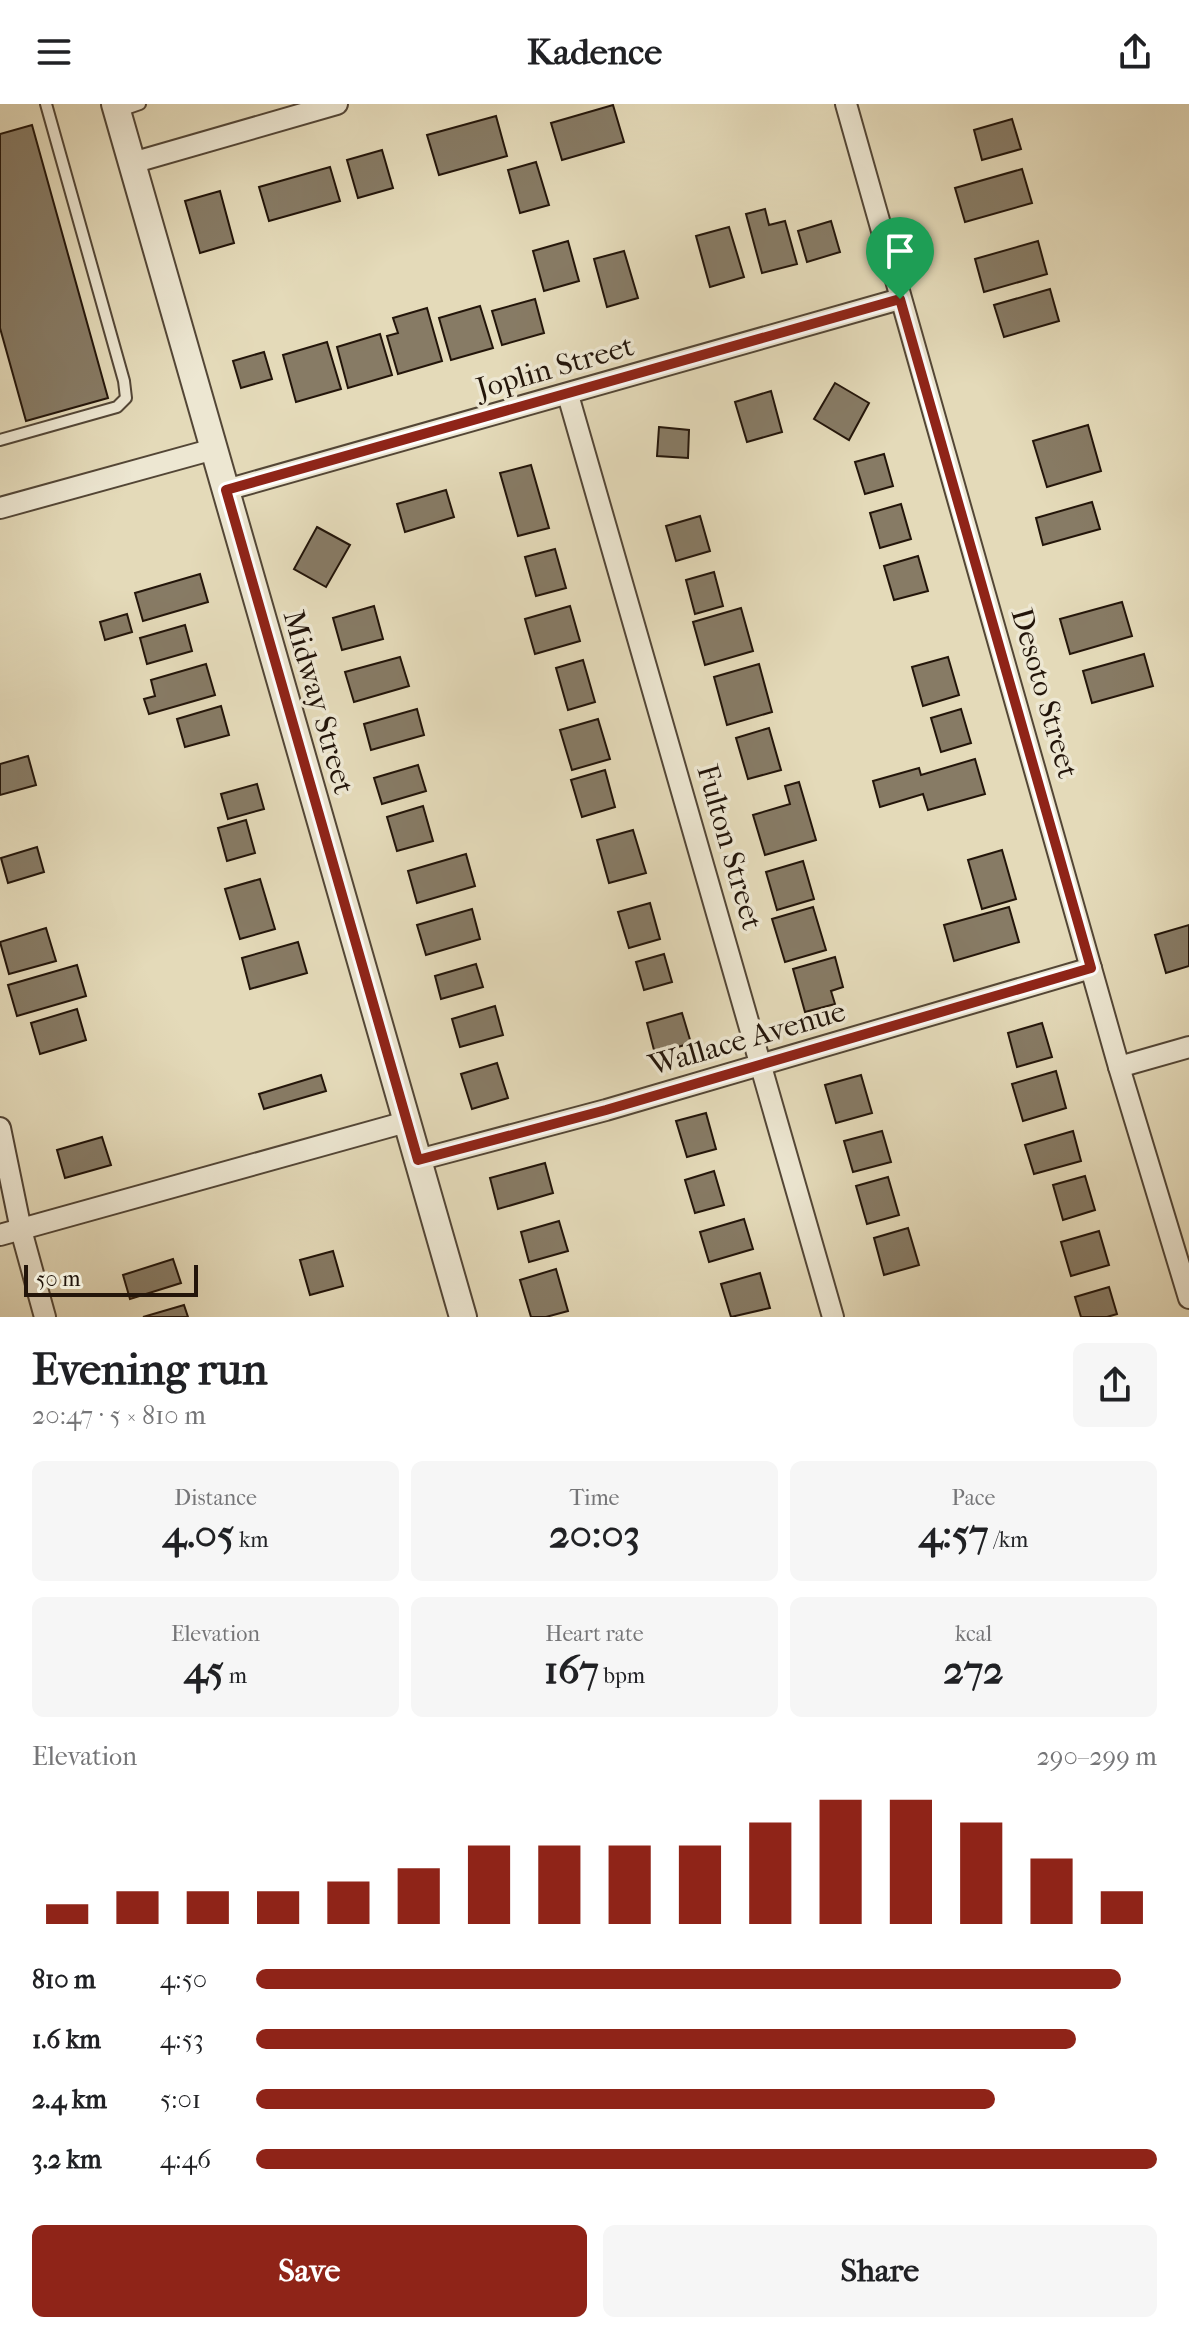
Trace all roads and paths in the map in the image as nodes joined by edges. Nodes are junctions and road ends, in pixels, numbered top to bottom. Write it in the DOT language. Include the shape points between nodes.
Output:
graph roads {
  1 [pos="46,104"];
  2 [pos="337,104"];
  3 [pos="846,104"];
  4 [pos="124,107"];
  5 [pos="132,163"];
  6 [pos="900,299"];
  7 [pos="568,395"];
  8 [pos="0,440"];
  9 [pos="214,449"];
  10 [pos="226,490"];
  11 [pos="0,508"];
  12 [pos="1091,968"];
  13 [pos="1189,1047"];
  14 [pos="761,1065"];
  15 [pos="1119,1067"];
  16 [pos="406,1122"];
  17 [pos="0,1128"];
  18 [pos="418,1160"];
  19 [pos="21,1230"];
  20 [pos="0,1235"];
  21 [pos="1189,1298"];
  22 [pos="45,1317"];
  23 [pos="463,1317"];
  24 [pos="833,1317"];
  1 -- 8 [label="lane" via="126,398 117,407"];
  2 -- 5 [label="street"];
  3 -- 6 [label="street, Desoto Street"];
  4 -- 5 [label="street, Midway Street"];
  5 -- 9 [label="street, Midway Street"];
  6 -- 7 [label="street, Joplin Street"];
  6 -- 12 [label="street, Desoto Street"];
  7 -- 10 [label="street, Joplin Street"];
  7 -- 14 [label="street, Fulton Street"];
  9 -- 10 [label="street, Midway Street"];
  9 -- 11 [label="street"];
  10 -- 16 [label="street, Midway Street"];
  12 -- 14 [label="street, Wallace Avenue"];
  12 -- 15 [label="street, Desoto Street"];
  13 -- 15 [label="street"];
  14 -- 18 [label="street, Wallace Avenue"];
  14 -- 24 [label="street, Fulton Street"];
  15 -- 21 [label="street, Desoto Street"];
  16 -- 18 [label="street, Midway Street"];
  16 -- 19 [label="street"];
  17 -- 19 [label="street"];
  18 -- 23 [label="street, Midway Street"];
  19 -- 20 [label="street"];
  19 -- 22 [label="street"];
}
